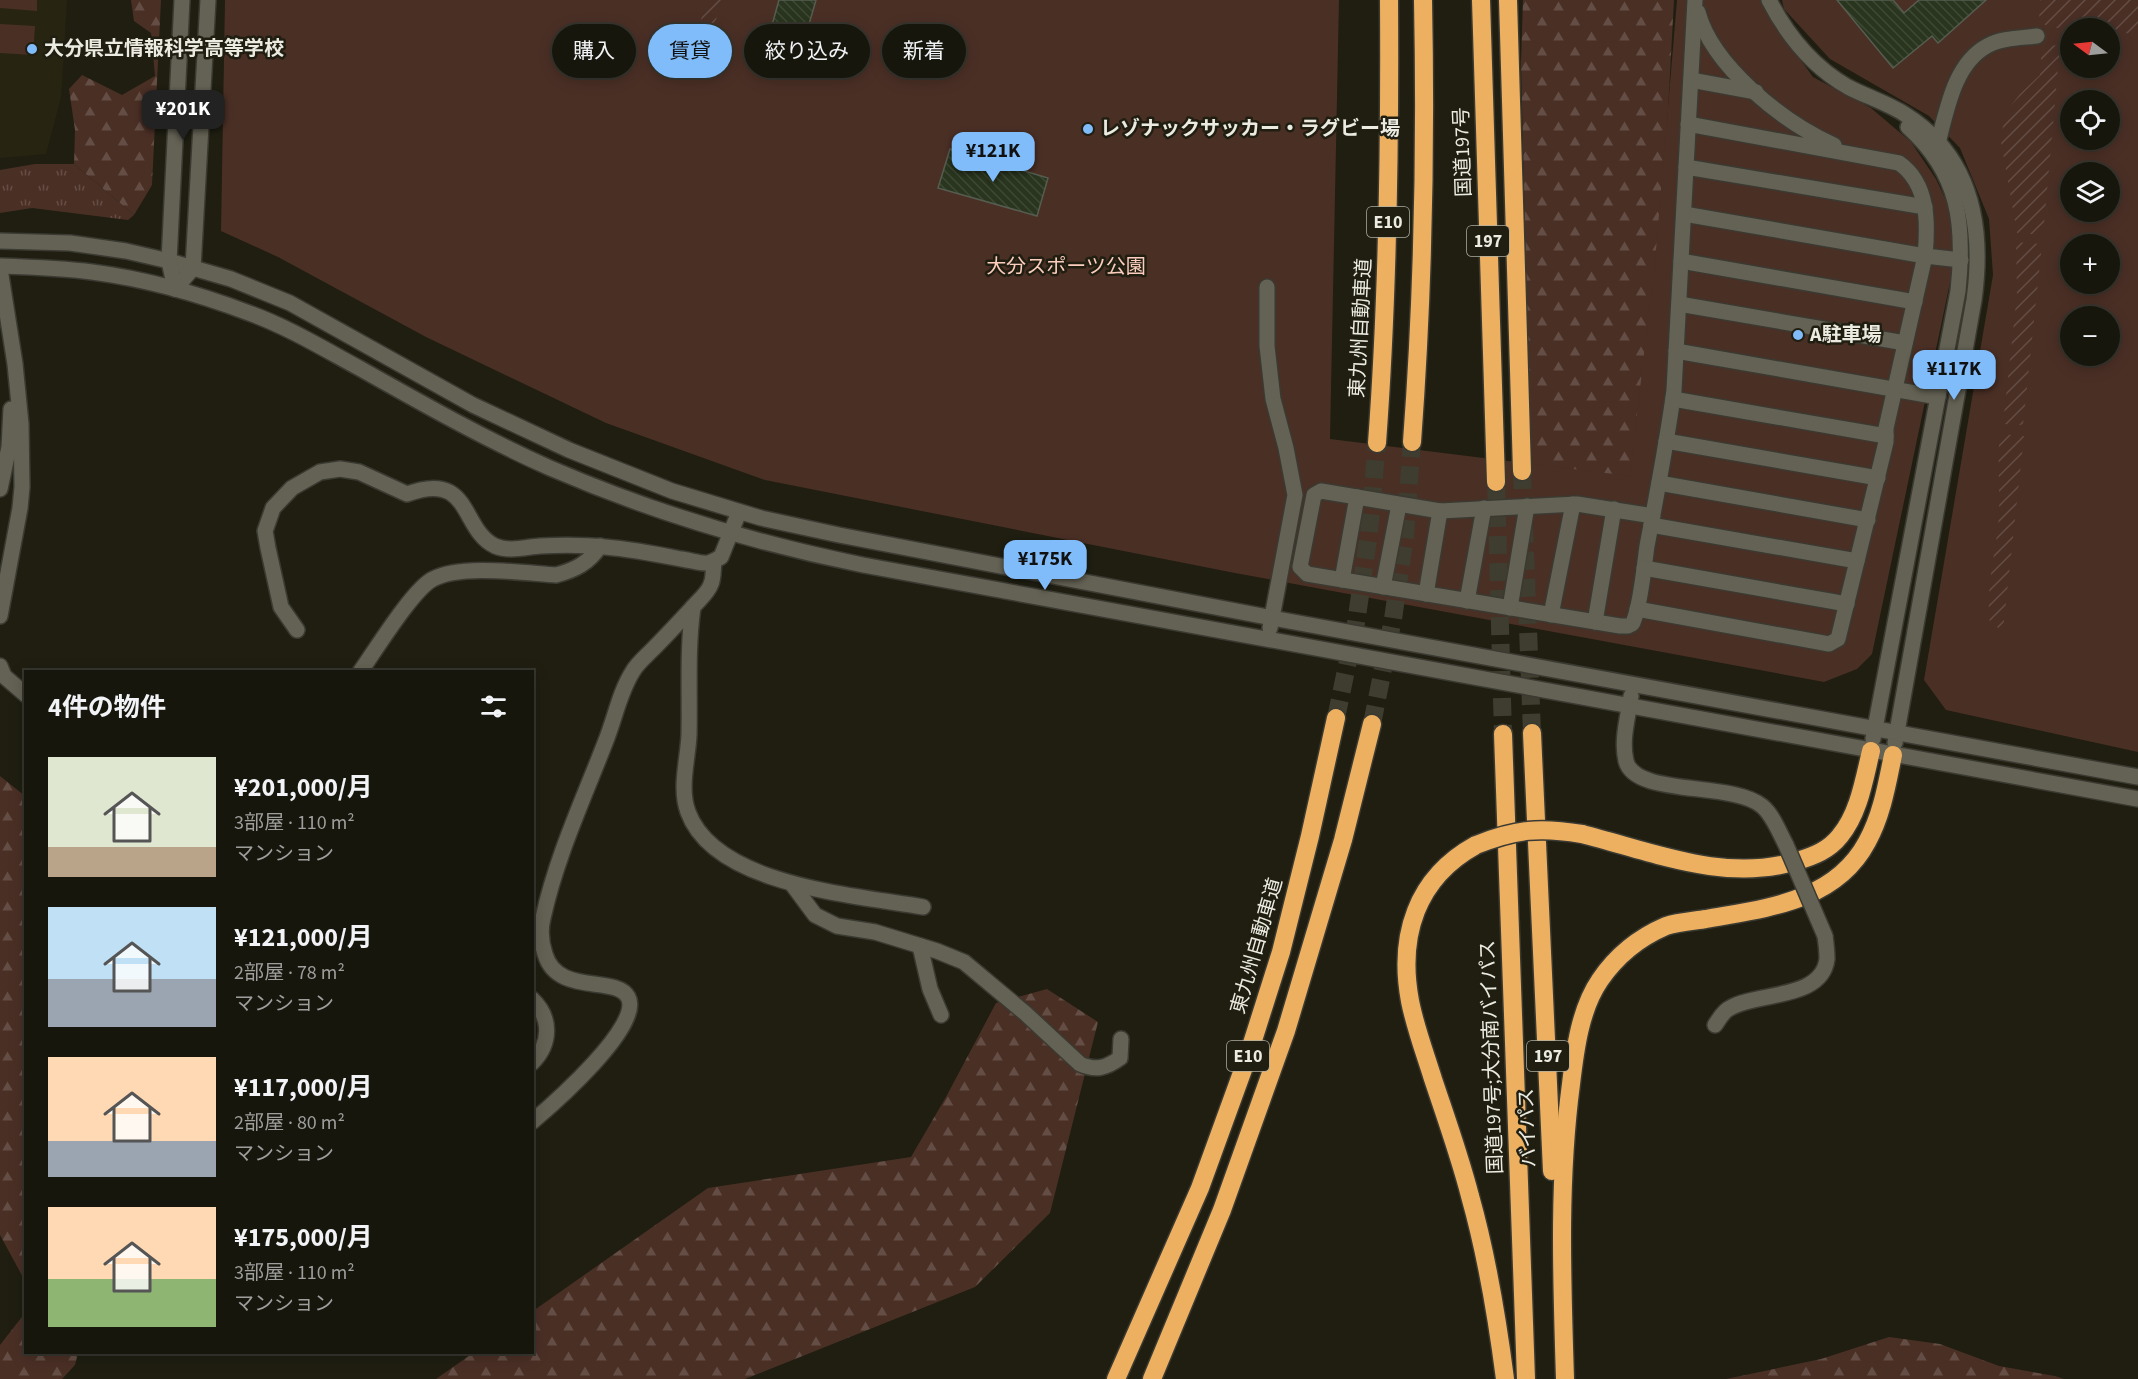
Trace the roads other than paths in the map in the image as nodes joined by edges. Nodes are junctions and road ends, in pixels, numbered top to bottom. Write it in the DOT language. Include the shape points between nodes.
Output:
graph roads {
  1 [pos="182,0"];
  2 [pos="208,0"];
  3 [pos="1389,0"];
  4 [pos="1424,0"];
  5 [pos="1481,0"];
  6 [pos="1508,0"];
  7 [pos="1695,0"];
  8 [pos="1769,0"];
  9 [pos="2037,36"];
  10 [pos="1690,80"];
  11 [pos="1756,92"];
  12 [pos="1867,96"];
  13 [pos="1688,124"];
  14 [pos="1938,143"];
  15 [pos="1851,152"];
  16 [pos="1686,166"];
  17 [pos="1925,207"];
  18 [pos="1684,214"];
  19 [pos="0,241"];
  20 [pos="1925,256"];
  21 [pos="1961,260"];
  22 [pos="170,261"];
  23 [pos="1681,261"];
  24 [pos="0,267"];
  25 [pos="193,268"];
  26 [pos="1267,287"];
  27 [pos="175,288"];
  28 [pos="1915,302"];
  29 [pos="1679,304"];
  30 [pos="1905,343"];
  31 [pos="1676,351"];
  32 [pos="15,364"];
  33 [pos="1894,389"];
  34 [pos="1938,397"];
  35 [pos="1673,399"];
  36 [pos="1886,436"];
  37 [pos="1666,441"];
  38 [pos="1412,442"];
  39 [pos="1377,443"];
  40 [pos="1522,471"];
  41 [pos="1878,478"];
  42 [pos="1496,482"];
  43 [pos="1659,483"];
  44 [pos="0,489"];
  45 [pos="1295,495"];
  46 [pos="1356,497"];
  47 [pos="1313,498"];
  48 [pos="1573,504"];
  49 [pos="1399,505"];
  50 [pos="1527,506"];
  51 [pos="1484,508"];
  52 [pos="1614,509"];
  53 [pos="1440,511"];
  54 [pos="739,512"];
  55 [pos="1868,520"];
  56 [pos="1652,521"];
  57 [pos="731,534"];
  58 [pos="600,546"];
  59 [pos="714,561"];
  60 [pos="1857,561"];
  61 [pos="1644,568"];
  62 [pos="1342,580"];
  63 [pos="1383,587"];
  64 [pos="1426,594"];
  65 [pos="1467,601"];
  66 [pos="1847,604"];
  67 [pos="693,608"];
  68 [pos="1510,608"];
  69 [pos="1636,609"];
  70 [pos="1551,615"];
  71 [pos="0,616"];
  72 [pos="1272,618"];
  73 [pos="1595,622"];
  74 [pos="297,630"];
  75 [pos="1268,640"];
  76 [pos="0,666"];
  77 [pos="361,670"];
  78 [pos="1633,685"];
  79 [pos="24,693"];
  80 [pos="1630,706"];
  81 [pos="1336,718"];
  82 [pos="1372,724"];
  83 [pos="1875,729"];
  84 [pos="1532,733"];
  85 [pos="1896,733"];
  86 [pos="1503,734"];
  87 [pos="1870,751"];
  88 [pos="1893,755"];
  89 [pos="2138,777"];
  90 [pos="2138,799"];
  91 [pos="792,884"];
  92 [pos="923,907"];
  93 [pos="920,946"];
  94 [pos="534,1001"];
  95 [pos="941,1015"];
  96 [pos="1715,1025"];
  97 [pos="1121,1039"];
  98 [pos="534,1061"];
  99 [pos="534,1120"];
  100 [pos="1116,1379"];
  101 [pos="1152,1379"];
  102 [pos="1505,1379"];
  103 [pos="1526,1379"];
  104 [pos="1558,1379"];
  105 [pos="1565,1379"];
  1 -- 22 [label="street"];
  2 -- 25 [label="street"];
  3 -- 39 [label="highway, 東九州自動車道 / E10" via="1385,339"];
  4 -- 38 [label="highway, E10" via="1424,217"];
  5 -- 42 [label="highway, 国道197号 / 197"];
  6 -- 40 [label="highway, 197"];
  7 -- 10 [label="street"];
  7 -- 11 [label="street" via="1704,31 1726,62"];
  8 -- 12 [label="street" via="1815,63"];
  9 -- 14 [label="street" via="1986,46 1965,65 1950,97"];
  10 -- 11 [label="street"];
  10 -- 13 [label="street"];
  11 -- 15 [label="street" via="1797,124"];
  12 -- 14 [label="street" via="1904,113"];
  12 -- 21 [label="street" via="1918,136 1939,164 1959,217"];
  13 -- 15 [label="street"];
  13 -- 16 [label="street"];
  14 -- 85 [label="street" via="1961,176 1973,208 1978,241 1977,280"];
  15 -- 17 [label="street" via="1892,160 1905,167 1917,184"];
  16 -- 17 [label="street"];
  16 -- 18 [label="street"];
  17 -- 20 [label="street"];
  18 -- 20 [label="street"];
  18 -- 23 [label="street"];
  19 -- 22 [label="street" via="92,246"];
  20 -- 21 [label="street"];
  20 -- 28 [label="street"];
  21 -- 34 [label="street"];
  22 -- 25 [label="street"];
  22 -- 27 [label="street"];
  23 -- 28 [label="street"];
  23 -- 29 [label="street"];
  24 -- 27 [label="street" via="94,272"];
  24 -- 32 [label="street"];
  25 -- 27 [label="street"];
  25 -- 54 [label="street" via="290,303 473,405 569,450 672,491"];
  26 -- 45 [label="street" via="1267,346 1273,399"];
  27 -- 57 [label="street" via="242,310 303,337 452,420 549,467"];
  28 -- 30 [label="street"];
  29 -- 30 [label="street"];
  29 -- 31 [label="street"];
  30 -- 33 [label="street"];
  31 -- 33 [label="street"];
  31 -- 35 [label="street"];
  32 -- 44 [label="street" via="9,447"];
  32 -- 71 [label="street" via="22,487"];
  33 -- 34 [label="street"];
  33 -- 36 [label="street"];
  34 -- 83 [label="street"];
  35 -- 36 [label="street"];
  35 -- 37 [label="street"];
  36 -- 41 [label="street"];
  37 -- 41 [label="street"];
  37 -- 43 [label="street"];
  41 -- 55 [label="street"];
  43 -- 55 [label="street"];
  43 -- 56 [label="street"];
  45 -- 47 [label="street"];
  45 -- 72 [label="street"];
  46 -- 47 [label="street" via="1321,491"];
  46 -- 49 [label="street"];
  46 -- 62 [label="street"];
  47 -- 62 [label="street" via="1300,567 1307,574"];
  48 -- 50 [label="street"];
  48 -- 52 [label="street"];
  48 -- 70 [label="street"];
  49 -- 53 [label="street"];
  49 -- 63 [label="street"];
  50 -- 51 [label="street"];
  50 -- 68 [label="street"];
  51 -- 53 [label="street"];
  51 -- 65 [label="street"];
  52 -- 56 [label="street"];
  52 -- 73 [label="street"];
  53 -- 64 [label="street"];
  54 -- 57 [label="street"];
  54 -- 72 [label="street" via="839,535"];
  55 -- 60 [label="street"];
  56 -- 60 [label="street"];
  56 -- 61 [label="street"];
  57 -- 59 [label="street" via="721,557"];
  57 -- 75 [label="street" via="852,563"];
  58 -- 59 [label="street" via="707,564"];
  58 -- 74 [label="street" via="496,546 480,532 458,498 446,491 420,489 407,494 358,472 320,472 292,488 279,501 265,531 281,607"];
  58 -- 77 [label="street" via="584,565 556,575 465,571 433,579 407,605"];
  59 -- 67 [label="street" via="712,583"];
  60 -- 66 [label="street"];
  61 -- 66 [label="street"];
  61 -- 69 [label="street"];
  62 -- 63 [label="street"];
  63 -- 64 [label="street"];
  64 -- 65 [label="street"];
  65 -- 68 [label="street"];
  66 -- 69 [label="street" via="1840,634 1829,644"];
  67 -- 91 [label="street" via="688,640 689,734 684,792 687,810 694,825 728,858 756,873"];
  67 -- 99 [label="street" via="633,670 621,694 542,920 542,945 552,968 571,980 625,993 630,998 630,1007 597,1062"];
  68 -- 70 [label="street"];
  69 -- 73 [label="street" via="1634,621 1628,626"];
  70 -- 73 [label="street"];
  72 -- 75 [label="street"];
  72 -- 78 [label="street"];
  75 -- 80 [label="street"];
  76 -- 79 [label="street" via="4,676"];
  78 -- 80 [label="street"];
  78 -- 83 [label="street"];
  80 -- 87 [label="street"];
  80 -- 96 [label="street, bridge" via="1624,746 1626,763 1636,775 1652,782 1722,791 1758,802 1769,813 1786,845 1825,936 1827,959 1813,983 1799,990 1747,1000 1727,1009"];
  81 -- 100 [label="highway, 東九州自動車道 / E10" via="1281,952 1248,1056 1200,1188"];
  82 -- 101 [label="highway, E10" via="1343,840 1286,1031 1222,1210"];
  83 -- 85 [label="street"];
  83 -- 87 [label="street"];
  84 -- 104 [label="highway, バイパス / 197"];
  85 -- 88 [label="street"];
  85 -- 89 [label="street"];
  86 -- 103 [label="highway, 国道197号;大分南バイパス / 197"];
  87 -- 88 [label="street"];
  87 -- 102 [label="highway, bridge" via="1854,812 1840,835 1831,846 1788,864 1760,870 1710,867 1582,834 1540,829 1511,833 1476,845 1447,866 1426,890 1408,939 1406,973 1416,1025 1478,1225"];
  88 -- 90 [label="street"];
  88 -- 105 [label="highway" via="1880,810 1867,842 1830,883 1780,905 1668,925 1617,956 1598,982 1584,1014 1564,1136"];
  91 -- 92 [label="street"];
  91 -- 93 [label="street" via="815,915 837,926 875,932"];
  93 -- 95 [label="street" via="930,990"];
  93 -- 97 [label="street" via="964,962 1080,1064 1091,1069 1103,1068 1120,1058"];
  94 -- 98 [label="street" via="547,1021 548,1038"];
}
